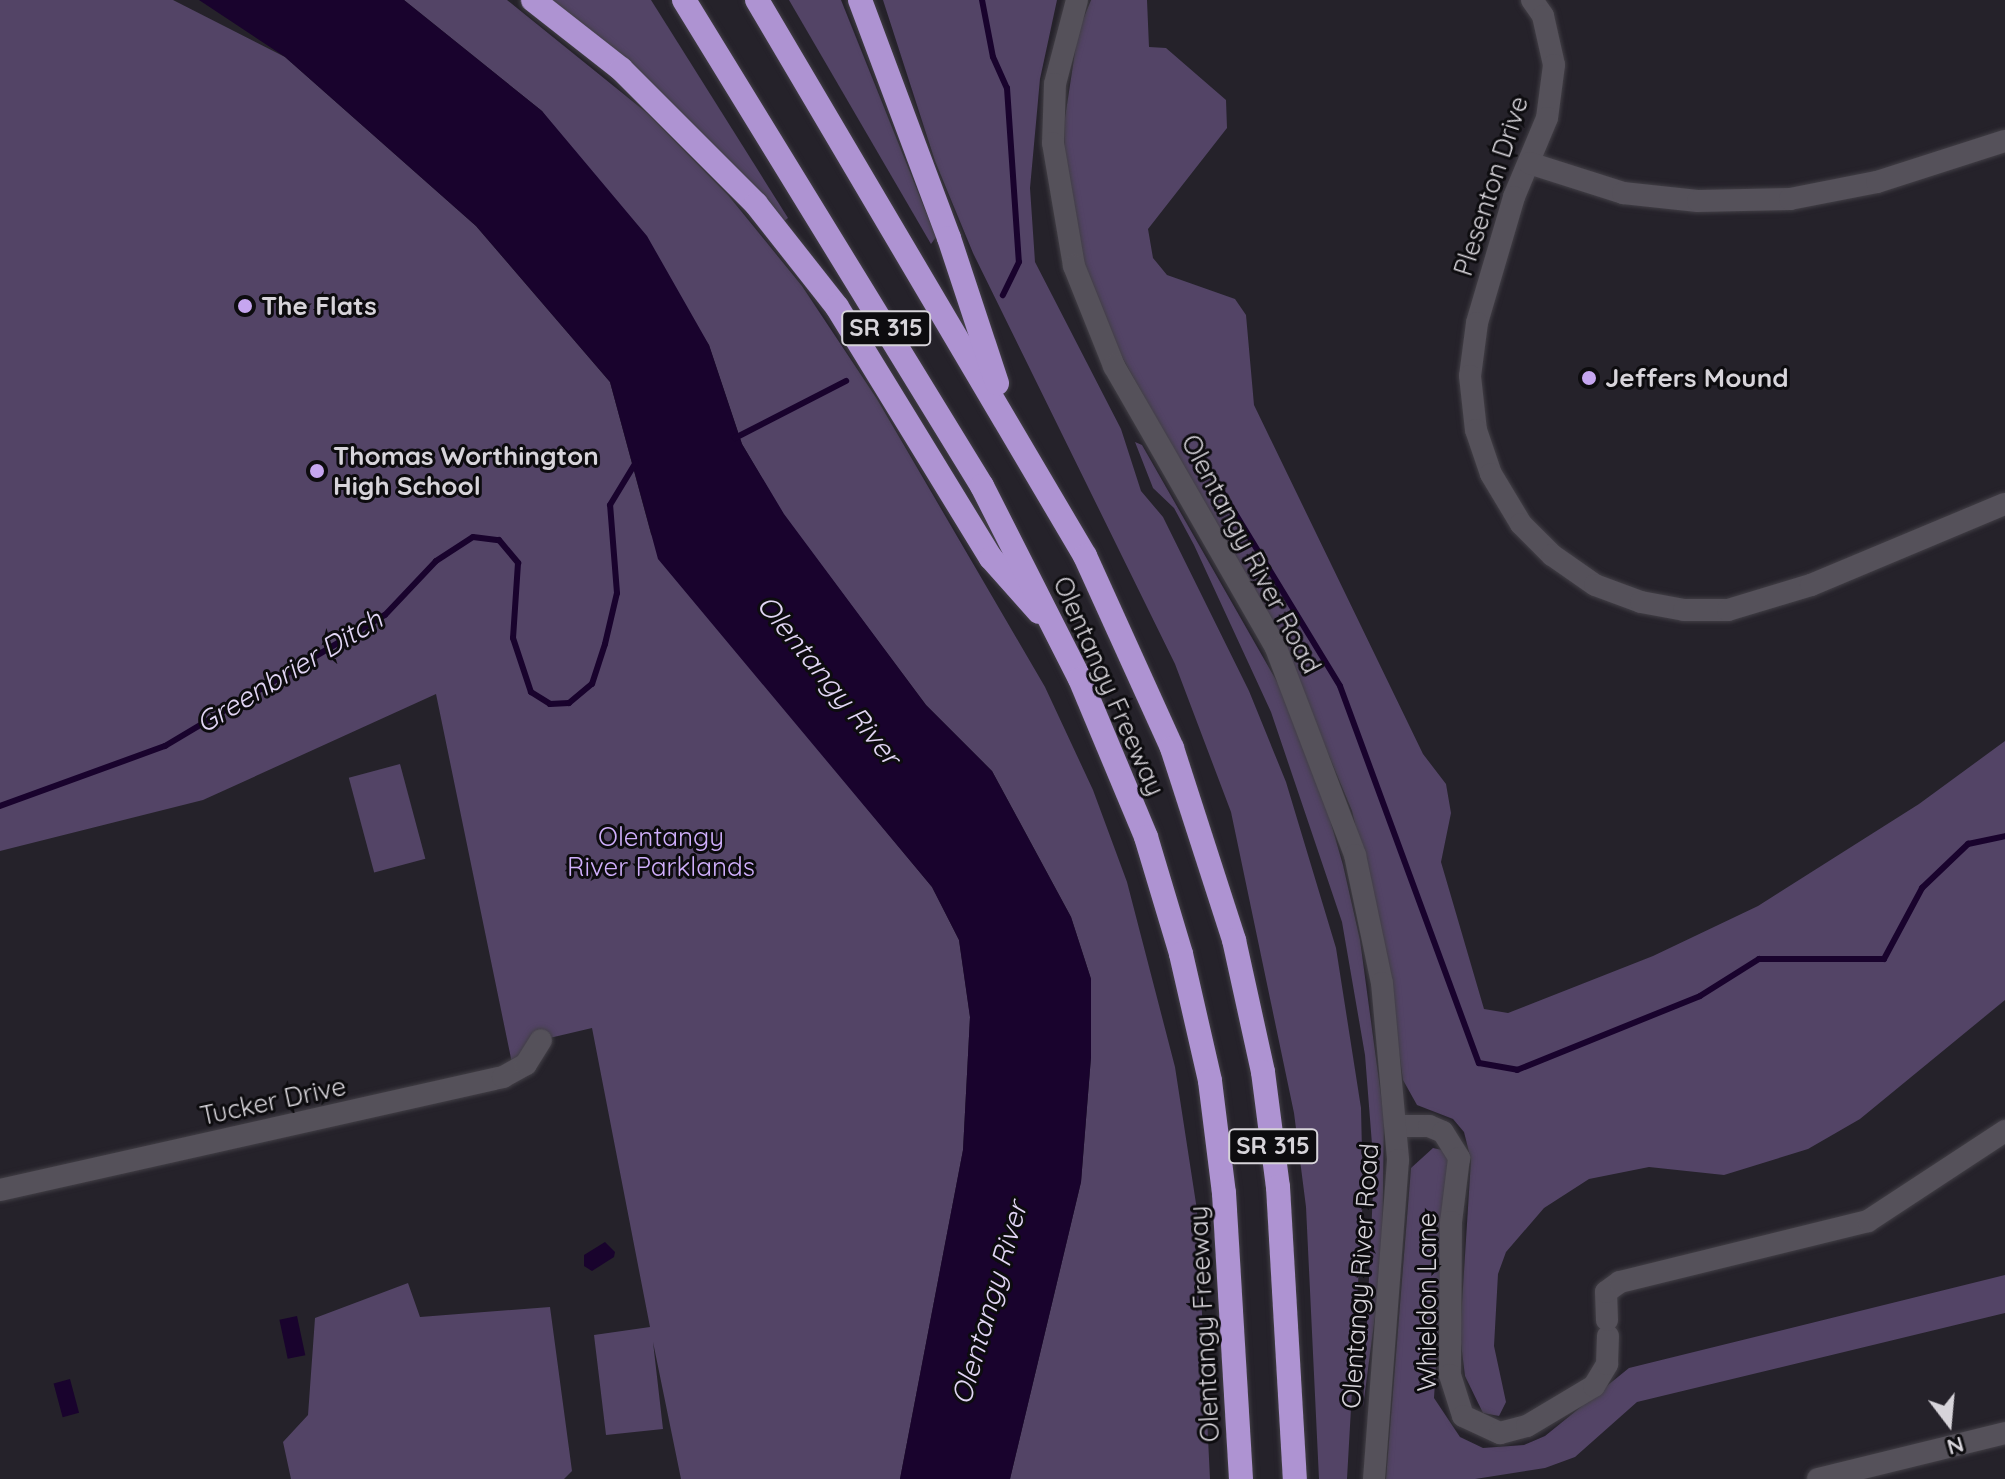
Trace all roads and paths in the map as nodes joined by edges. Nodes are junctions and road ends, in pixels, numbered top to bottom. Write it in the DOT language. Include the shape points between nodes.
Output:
graph roads {
  1 [pos="533,0"];
  2 [pos="684,0"];
  3 [pos="757,0"];
  4 [pos="860,0"];
  5 [pos="1077,0"];
  6 [pos="1532,0"];
  7 [pos="2005,141"];
  8 [pos="1529,163"];
  9 [pos="1010,424"];
  10 [pos="2005,504"];
  11 [pos="1056,628"];
  12 [pos="541,1040"];
  13 [pos="1399,1126"];
  14 [pos="2005,1131"];
  15 [pos="0,1190"];
  16 [pos="2005,1433"];
  17 [pos="1241,1479"];
  18 [pos="1295,1479"];
  19 [pos="1374,1479"];
  20 [pos="1818,1479"];
  1 -- 11 [label="highway" via="632,80 756,204 837,307 991,558"];
  2 -- 11 [label="highway, Olentangy Freeway / SR 315" via="982,486"];
  3 -- 9 [label="highway, Olentangy Freeway / SR 315"];
  4 -- 9 [label="highway" via="949,238"];
  5 -- 13 [label="street, Olentangy River Road" via="1055,84 1053,143 1074,266 1114,366 1276,648 1318,747 1355,855 1382,983"];
  6 -- 8 [label="street, Plesenton Drive" via="1543,16 1554,65 1547,118"];
  7 -- 8 [label="street" via="1883,181 1790,199 1698,201 1623,193"];
  8 -- 10 [label="street, Plesenton Drive" via="1477,323 1470,376 1476,430 1491,474 1521,524 1552,555 1595,585 1641,602 1728,610 1811,585"];
  9 -- 18 [label="highway, Olentangy Freeway / SR 315" via="1085,556 1144,678 1198,820 1234,940 1263,1072 1278,1187"];
  11 -- 17 [label="highway, Olentangy Freeway / SR 315" via="1146,837 1181,954 1210,1081 1224,1193"];
  12 -- 15 [label="street, Tucker Drive" via="526,1064 503,1077"];
  13 -- 14 [label="street, Whieldon Lane" via="1429,1126 1443,1132 1459,1158 1451,1222 1450,1375 1463,1416 1500,1433 1527,1426 1594,1386 1607,1364 1606,1292 1620,1282 1868,1221"];
  13 -- 19 [label="street, Olentangy River Road" via="1397,1217"];
  16 -- 20 [label="street"];
}
